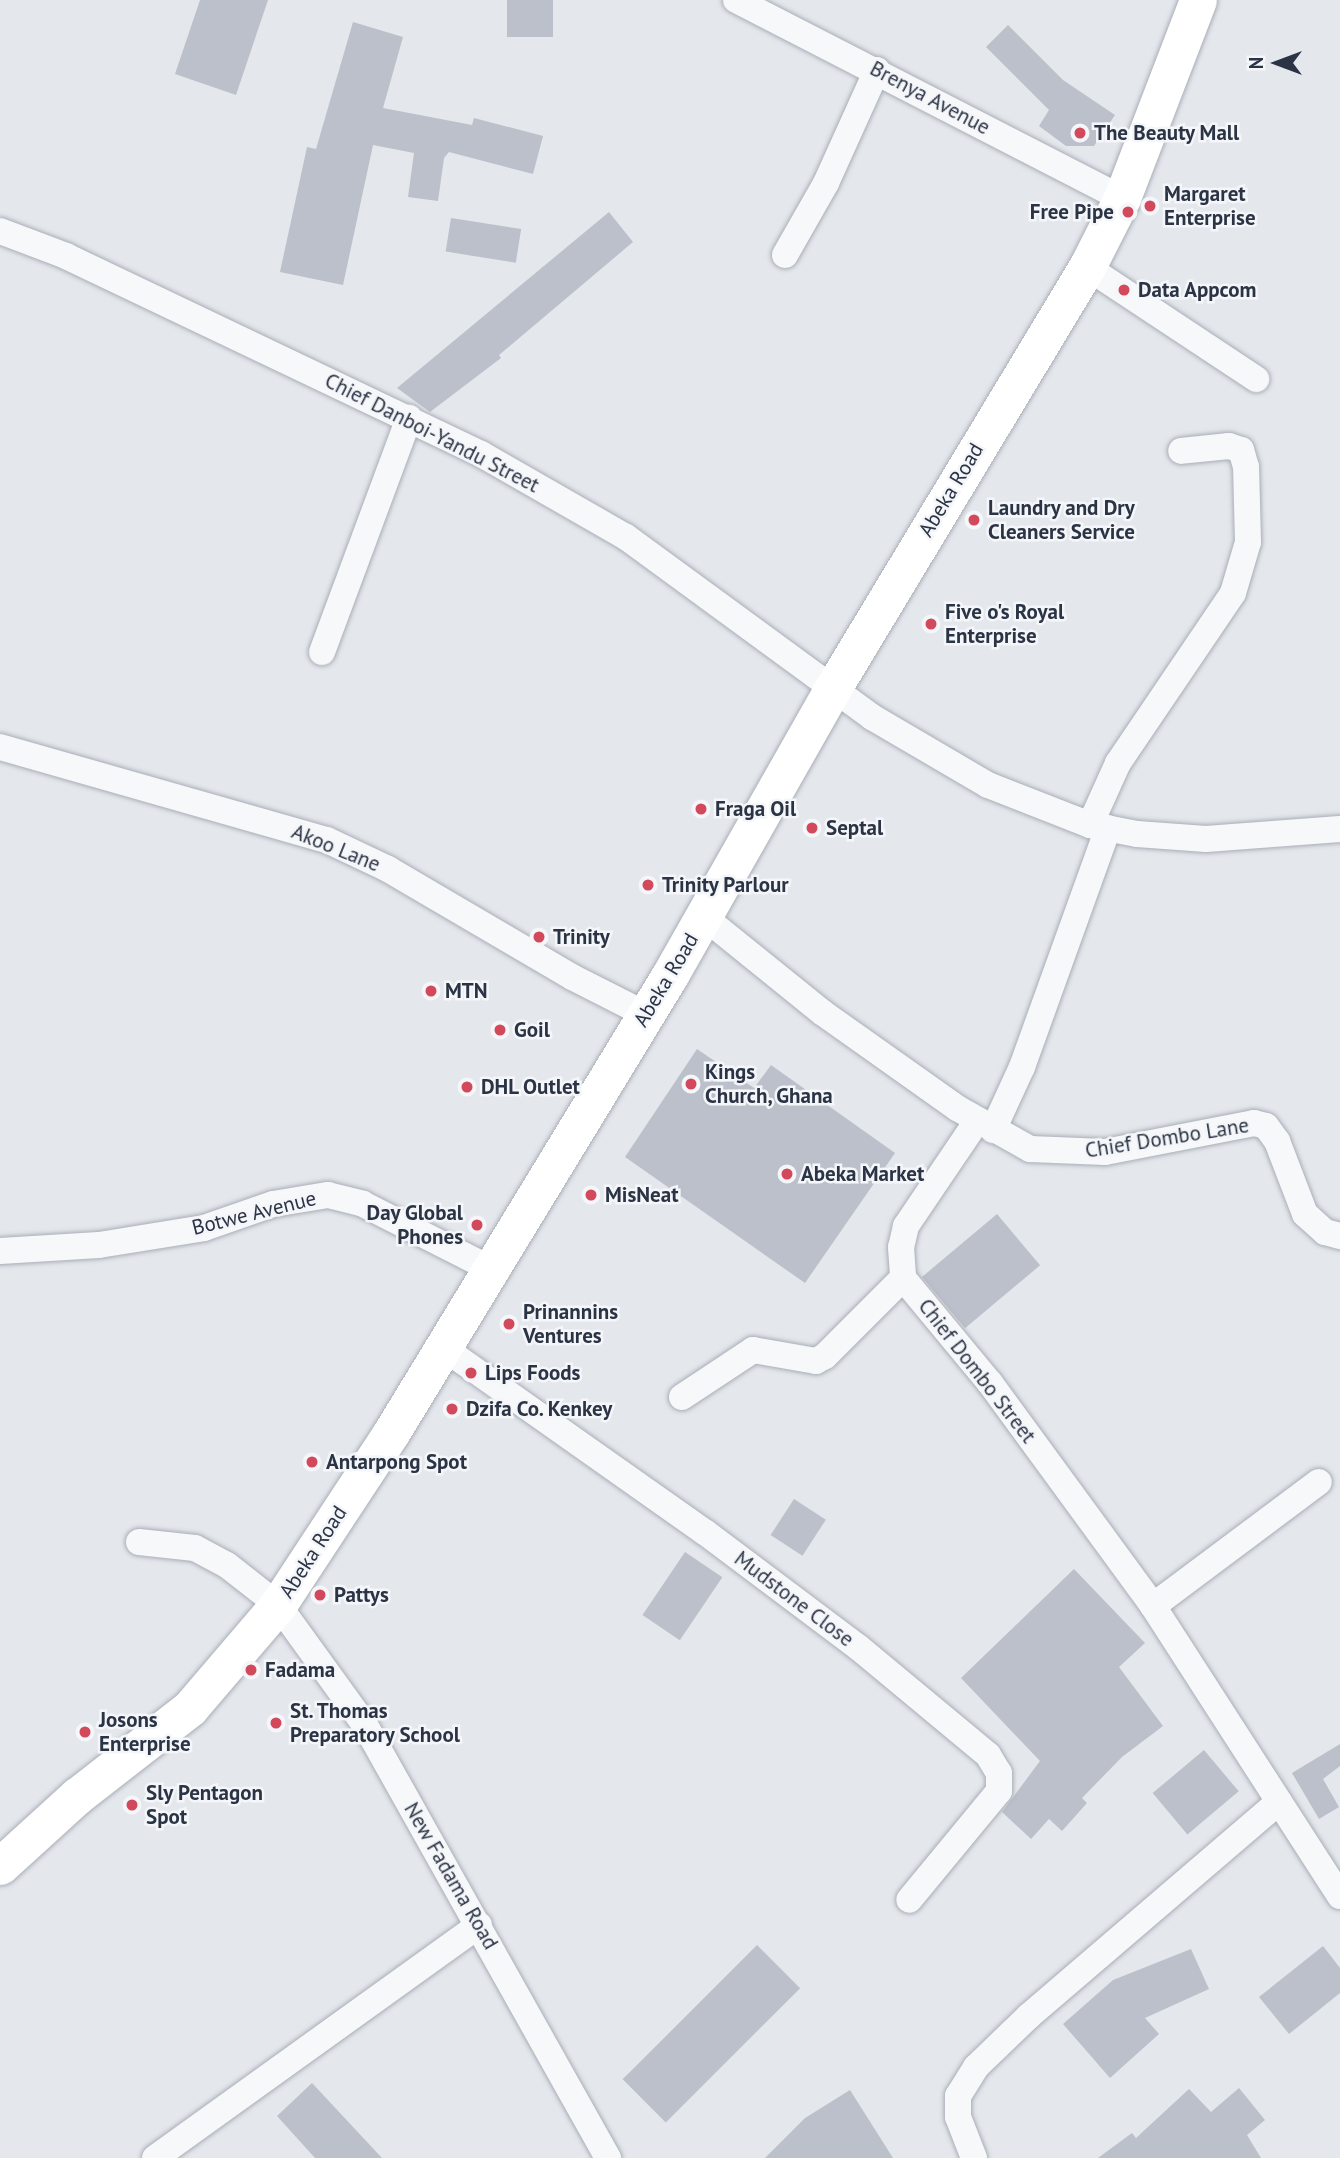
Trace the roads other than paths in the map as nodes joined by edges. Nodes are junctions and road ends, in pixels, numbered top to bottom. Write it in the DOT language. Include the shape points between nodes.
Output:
graph roads {
  1 [pos="736,0"];
  2 [pos="1198,0"];
  3 [pos="877,70"];
  4 [pos="1122,198"];
  5 [pos="0,231"];
  6 [pos="785,255"];
  7 [pos="1087,267"];
  8 [pos="1256,379"];
  9 [pos="409,418"];
  10 [pos="1181,451"];
  11 [pos="322,652"];
  12 [pos="833,688"];
  13 [pos="0,747"];
  14 [pos="1099,826"];
  15 [pos="1340,829"];
  16 [pos="704,917"];
  17 [pos="645,1014"];
  18 [pos="985,1126"];
  19 [pos="1340,1236"];
  20 [pos="0,1251"];
  21 [pos="493,1270"];
  22 [pos="903,1278"];
  23 [pos="444,1349"];
  24 [pos="682,1397"];
  25 [pos="1318,1482"];
  26 [pos="139,1542"];
  27 [pos="278,1605"];
  28 [pos="1153,1606"];
  29 [pos="1279,1802"];
  30 [pos="0,1866"];
  31 [pos="1340,1896"];
  32 [pos="909,1900"];
  33 [pos="479,1925"];
  34 [pos="155,2158"];
  35 [pos="608,2158"];
  36 [pos="974,2158"];
  1 -- 3 [label="street, Brenya Avenue"];
  2 -- 4 [label="street, Abeka Road"];
  3 -- 4 [label="street, Brenya Avenue"];
  3 -- 6 [label="street" via="826,183"];
  4 -- 7 [label="street, Abeka Road"];
  5 -- 9 [label="street, Chief Danboi-Yandu Street" via="66,256"];
  7 -- 8 [label="street"];
  7 -- 12 [label="street, Abeka Road"];
  9 -- 11 [label="street"];
  9 -- 12 [label="street, Chief Danboi-Yandu Street" via="626,537"];
  10 -- 14 [label="street, Chief Dombo Street" via="1229,446 1241,450 1246,467 1248,542 1233,593 1118,763"];
  12 -- 14 [label="street, Chief Danboi-Yandu Street" via="872,717 988,785"];
  12 -- 16 [label="street, Abeka Road"];
  13 -- 17 [label="street, Akoo Lane" via="327,840 388,869 561,971"];
  14 -- 15 [label="street, Chief Danboi-Yandu Street" via="1206,839"];
  14 -- 18 [label="street, Chief Dombo Street" via="1022,1067"];
  16 -- 17 [label="street, Abeka Road"];
  16 -- 18 [label="street" via="823,1013"];
  17 -- 21 [label="street, Abeka Road"];
  18 -- 19 [label="street, Chief Dombo Lane" via="1030,1149 1059,1153 1105,1152 1254,1123 1266,1126 1277,1141 1305,1214 1325,1232"];
  18 -- 22 [label="street, Chief Dombo Street" via="906,1226 901,1247"];
  20 -- 21 [label="street, Botwe Avenue" via="99,1245 204,1228 273,1204 328,1195 363,1204"];
  21 -- 23 [label="street, Abeka Road"];
  22 -- 24 [label="street" via="816,1361 753,1350"];
  22 -- 28 [label="street, Chief Dombo Street" via="990,1383"];
  23 -- 27 [label="street, Abeka Road"];
  23 -- 32 [label="street, Mudstone Close" via="706,1533 858,1647 988,1755 999,1773 999,1791"];
  25 -- 28 [label="street"];
  26 -- 27 [label="street, New Fadama Road" via="195,1548 227,1565"];
  27 -- 30 [label="street, Abeka Road" via="190,1708 77,1796"];
  27 -- 33 [label="street, New Fadama Road" via="365,1725"];
  28 -- 29 [label="street, Chief Dombo Street"];
  29 -- 31 [label="street, Chief Dombo Street"];
  29 -- 36 [label="street" via="976,2067 958,2096 958,2117"];
  33 -- 34 [label="street"];
  33 -- 35 [label="street, New Fadama Road"];
}
